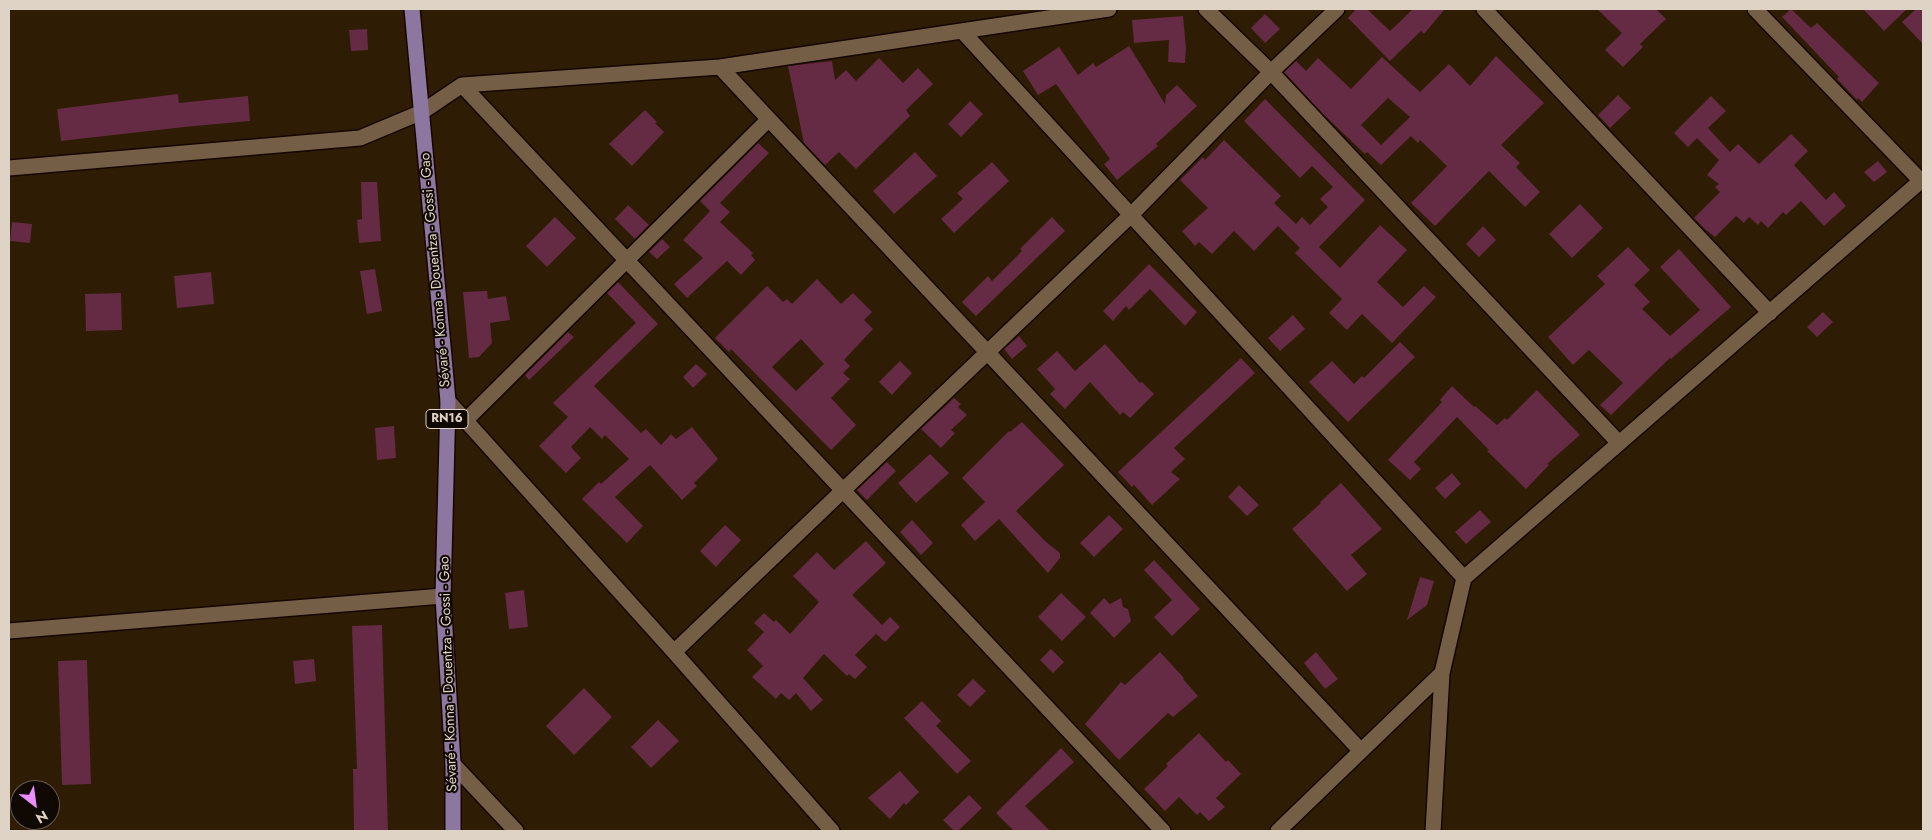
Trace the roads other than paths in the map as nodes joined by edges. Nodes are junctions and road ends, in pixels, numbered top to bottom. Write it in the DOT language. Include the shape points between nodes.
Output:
graph roads {
  1 [pos="412,9"];
  2 [pos="1109,9"];
  3 [pos="1206,9"];
  4 [pos="1337,9"];
  5 [pos="1484,9"];
  6 [pos="1755,9"];
  7 [pos="962,31"];
  8 [pos="720,68"];
  9 [pos="1271,72"];
  10 [pos="462,85"];
  11 [pos="422,112"];
  12 [pos="769,120"];
  13 [pos="9,168"];
  14 [pos="1922,180"];
  15 [pos="1131,215"];
  16 [pos="628,259"];
  17 [pos="1770,313"];
  18 [pos="987,353"];
  19 [pos="448,401"];
  20 [pos="465,420"];
  21 [pos="1619,443"];
  22 [pos="843,490"];
  23 [pos="1464,578"];
  24 [pos="443,596"];
  25 [pos="9,631"];
  26 [pos="674,652"];
  27 [pos="1442,673"];
  28 [pos="1361,751"];
  29 [pos="453,764"];
  30 [pos="454,831"];
  31 [pos="516,831"];
  32 [pos="832,831"];
  33 [pos="1163,831"];
  34 [pos="1278,831"];
  35 [pos="1433,831"];
  1 -- 11 [label="main road, Sévaré - Konna - Douentza - Gossi - Gao / RN16"];
  2 -- 7 [label="street"];
  3 -- 9 [label="street"];
  4 -- 9 [label="street"];
  5 -- 17 [label="street"];
  6 -- 14 [label="street"];
  7 -- 8 [label="street"];
  7 -- 15 [label="street"];
  8 -- 10 [label="street"];
  8 -- 12 [label="street"];
  9 -- 15 [label="street"];
  9 -- 21 [label="street"];
  10 -- 11 [label="street"];
  10 -- 16 [label="street"];
  11 -- 13 [label="street" via="360,138"];
  11 -- 19 [label="main road, Sévaré - Konna - Douentza - Gossi - Gao / RN16"];
  12 -- 16 [label="street"];
  12 -- 18 [label="street"];
  14 -- 17 [label="street"];
  15 -- 18 [label="street"];
  15 -- 23 [label="street"];
  16 -- 20 [label="street"];
  16 -- 22 [label="street"];
  17 -- 21 [label="street"];
  18 -- 22 [label="street"];
  18 -- 28 [label="street"];
  19 -- 20 [label="street"];
  19 -- 24 [label="main road, Sévaré - Konna - Douentza - Gossi - Gao / RN16"];
  20 -- 26 [label="street"];
  21 -- 23 [label="street"];
  22 -- 26 [label="street"];
  22 -- 33 [label="street"];
  23 -- 27 [label="street"];
  24 -- 25 [label="street"];
  24 -- 29 [label="main road, Sévaré - Konna - Douentza - Gossi - Gao / RN16"];
  26 -- 32 [label="street"];
  27 -- 28 [label="street"];
  27 -- 35 [label="street"];
  28 -- 34 [label="street"];
  29 -- 30 [label="main road, Sévaré - Konna - Douentza - Gossi - Gao / RN16"];
  29 -- 31 [label="street"];
}
